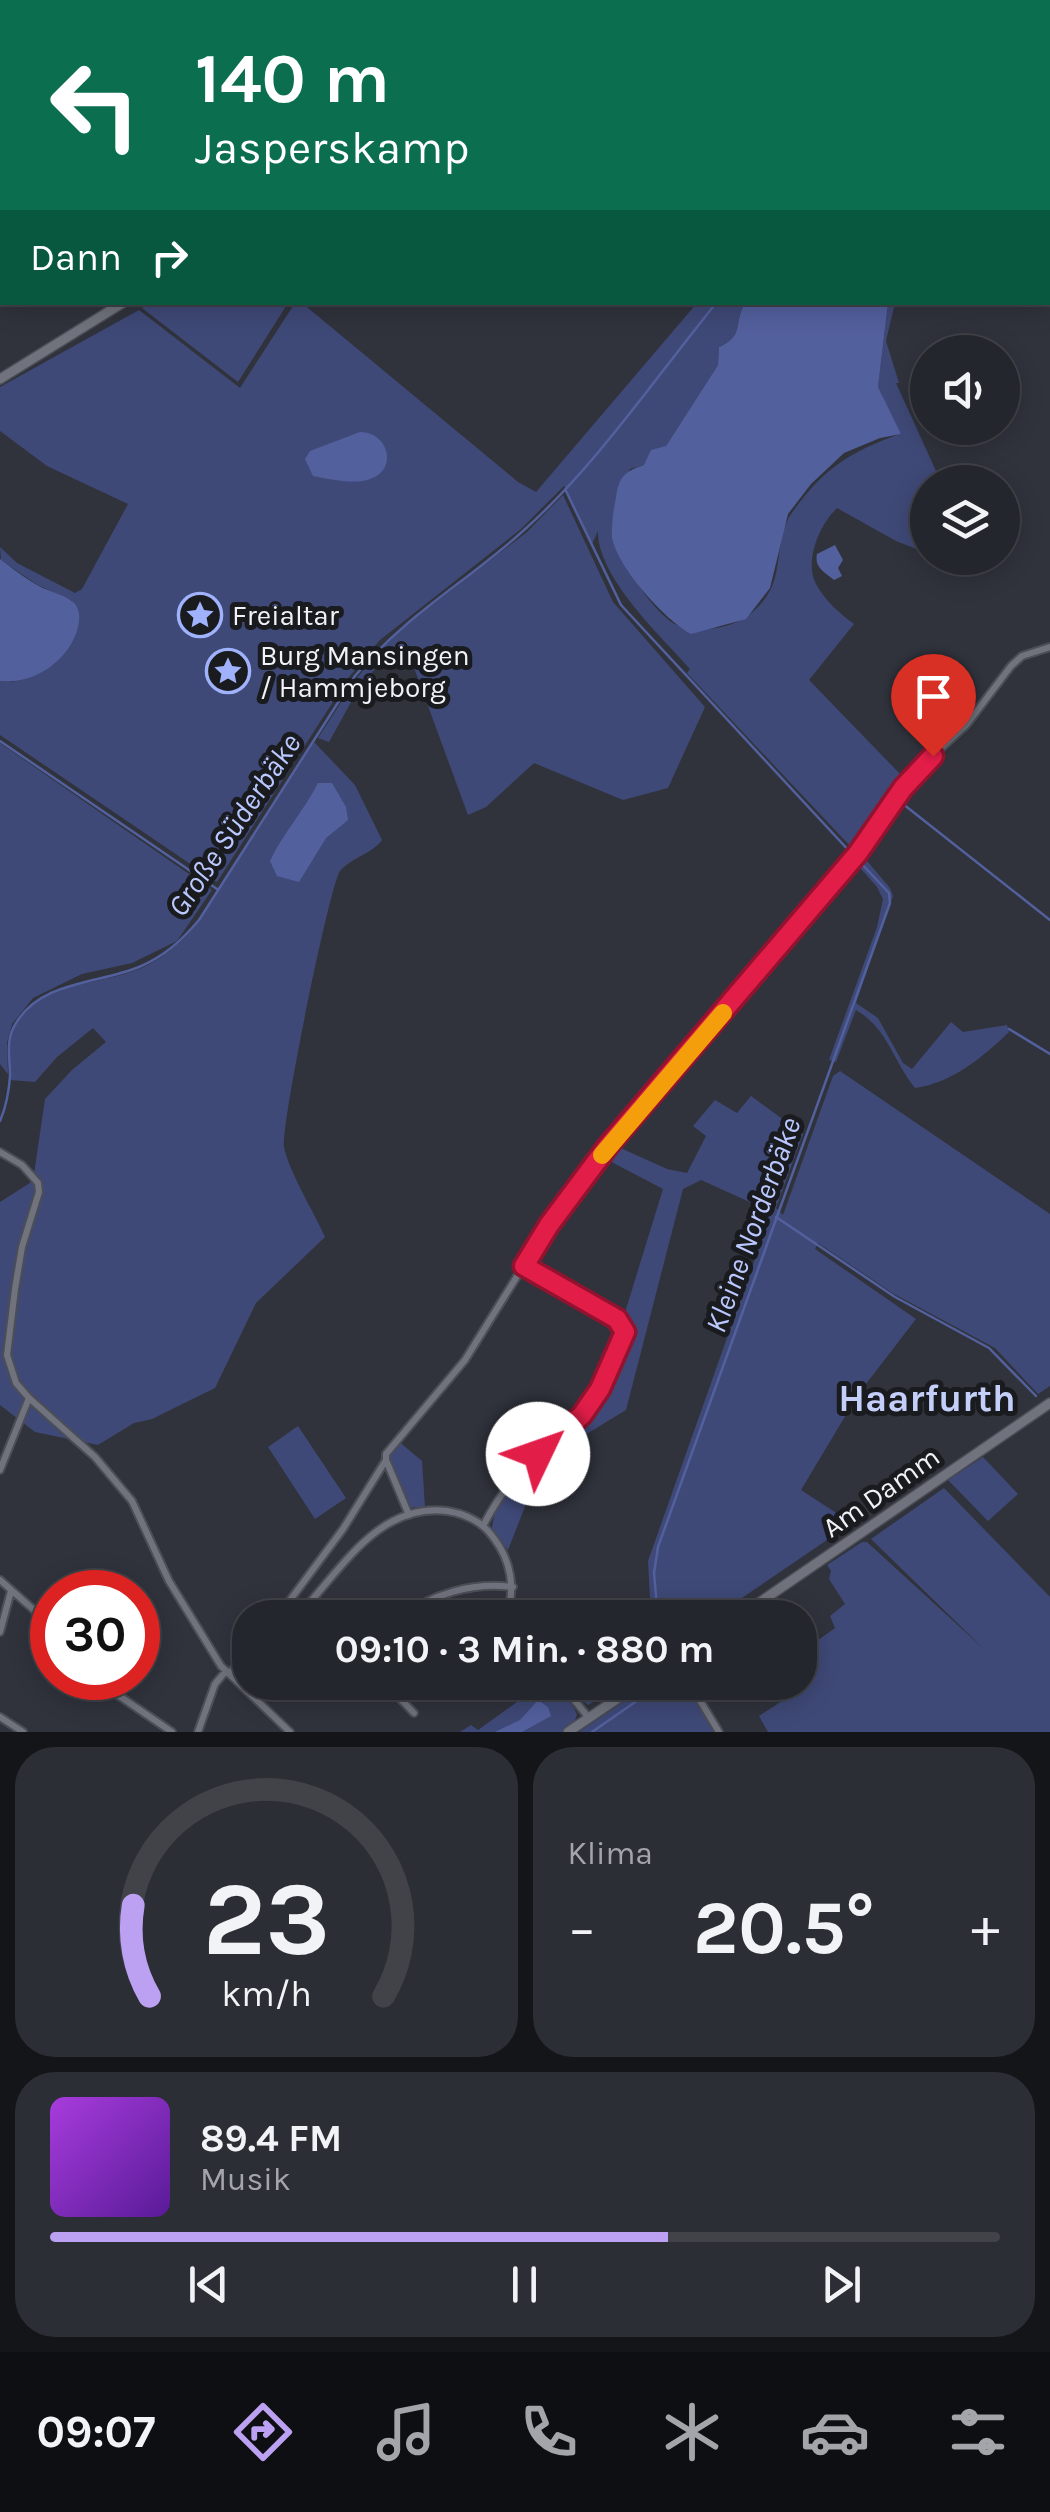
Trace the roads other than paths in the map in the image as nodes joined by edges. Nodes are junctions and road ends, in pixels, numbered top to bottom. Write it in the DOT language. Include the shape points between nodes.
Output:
graph roads {
  1 [pos="119,305"];
  2 [pos="0,379"];
  3 [pos="1050,647"];
  4 [pos="0,1152"];
  5 [pos="524,1266"];
  6 [pos="29,1398"];
  7 [pos="1050,1403"];
  8 [pos="386,1460"];
  9 [pos="0,1470"];
  10 [pos="408,1515"];
  11 [pos="483,1526"];
  12 [pos="0,1580"];
  13 [pos="513,1587"];
  14 [pos="11,1590"];
  15 [pos="290,1600"];
  16 [pos="316,1600"];
  17 [pos="426,1600"];
  18 [pos="510,1600"];
  19 [pos="763,1600"];
  20 [pos="30,1609"];
  21 [pos="0,1632"];
  22 [pos="232,1668"];
  23 [pos="228,1672"];
  24 [pos="125,1700"];
  25 [pos="402,1700"];
  26 [pos="574,1700"];
  27 [pos="616,1700"];
  28 [pos="700,1700"];
  29 [pos="414,1712"];
  30 [pos="0,1717"];
  31 [pos="589,1718"];
  32 [pos="22,1732"];
  33 [pos="172,1732"];
  34 [pos="198,1732"];
  35 [pos="290,1732"];
  36 [pos="568,1732"];
  37 [pos="719,1732"];
  1 -- 2 [label="main road"];
  3 -- 5 [label="street" via="1011,666 967,724 917,770 856,856 608,1146"];
  4 -- 6 [label="street" via="38,1182 7,1355"];
  5 -- 8 [label="street" via="465,1360"];
  5 -- 11 [label="street" via="617,1319 625,1332 582,1415 518,1474"];
  6 -- 9 [label="street"];
  6 -- 23 [label="street" via="96,1457 132,1501 169,1581"];
  7 -- 19 [label="main road, Am Damm"];
  8 -- 10 [label="street"];
  8 -- 15 [label="street"];
  10 -- 11 [label="street" via="456,1512"];
  10 -- 16 [label="street" via="369,1536"];
  11 -- 13 [label="street" via="504,1552"];
  12 -- 14 [label="street"];
  13 -- 17 [label="street"];
  13 -- 18 [label="street"];
  14 -- 20 [label="street"];
  14 -- 21 [label="street"];
  22 -- 23 [label="street"];
  23 -- 34 [label="street" via="215,1684"];
  23 -- 35 [label="street"];
  24 -- 33 [label="street"];
  25 -- 29 [label="street"];
  26 -- 31 [label="street"];
  27 -- 31 [label="main road"];
  28 -- 37 [label="street"];
  30 -- 32 [label="street"];
  31 -- 36 [label="main road"];
}
